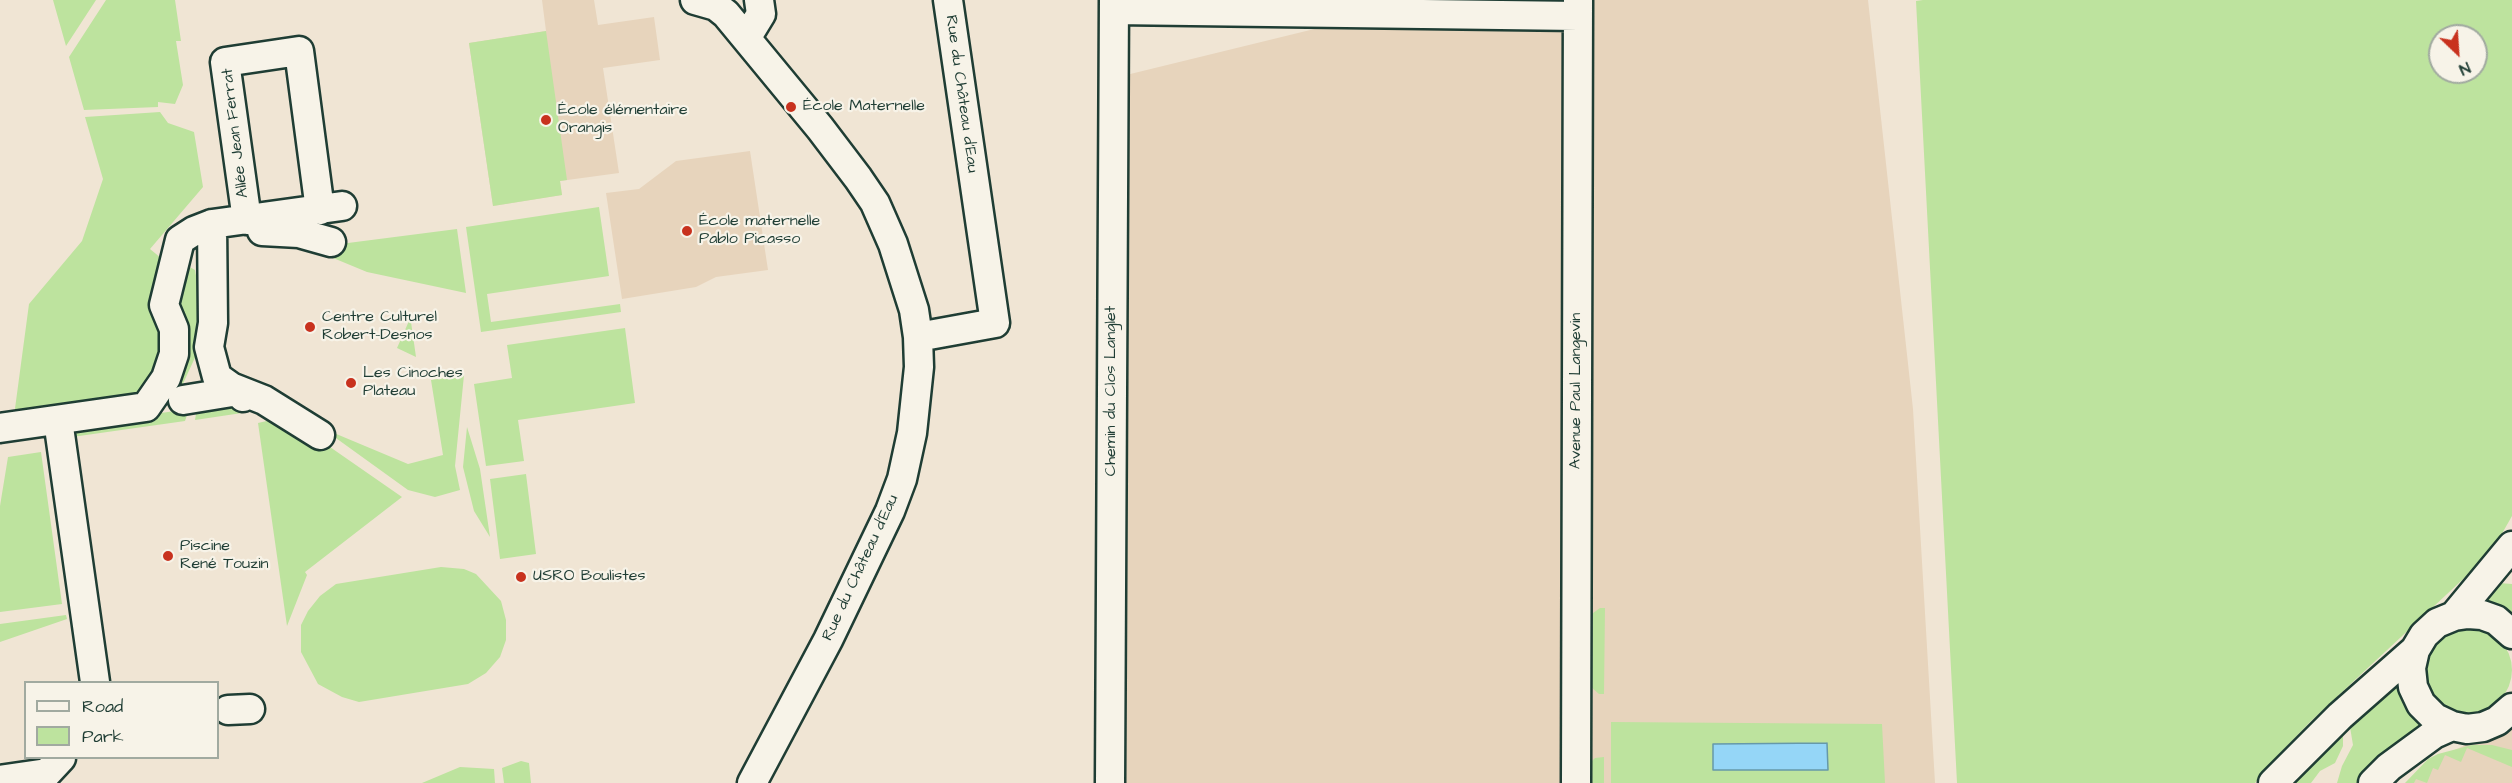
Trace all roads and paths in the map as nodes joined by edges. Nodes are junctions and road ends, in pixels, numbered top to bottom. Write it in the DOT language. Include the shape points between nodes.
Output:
graph roads {
  1 [pos="695,0"];
  2 [pos="759,0"];
  3 [pos="948,0"];
  4 [pos="1114,5"];
  5 [pos="1578,8"];
  6 [pos="747,37"];
  7 [pos="247,220"];
  8 [pos="213,235"];
  9 [pos="331,242"];
  10 [pos="918,337"];
  11 [pos="238,391"];
  12 [pos="183,400"];
  13 [pos="58,420"];
  14 [pos="0,428"];
  15 [pos="320,435"];
  16 [pos="2512,546"];
  17 [pos="2454,616"];
  18 [pos="2512,634"];
  19 [pos="2415,650"];
  20 [pos="95,681"];
  21 [pos="2512,708"];
  22 [pos="2452,726"];
  23 [pos="2482,727"];
  24 [pos="2512,735"];
  25 [pos="60,759"];
  26 [pos="0,780"];
  27 [pos="752,783"];
  28 [pos="1110,783"];
  29 [pos="1576,783"];
  30 [pos="2273,783"];
  31 [pos="2373,783"];
  1 -- 6 [label="street, Rue du Château d'Eau" via="716,6"];
  2 -- 6 [label="street" via="761,14"];
  3 -- 10 [label="street, Rue du Château d'Eau" via="995,323"];
  4 -- 5 [label="street"];
  4 -- 28 [label="street, Chemin du Clos Langlet"];
  5 -- 29 [label="street, Avenue Paul Langevin"];
  6 -- 10 [label="street, Rue du Château d'Eau" via="874,203 905,279"];
  7 -- 7 [label="street, Allée Jean Ferrat" via="331,208 299,51 225,62"];
  7 -- 8 [label="street, Allée Jean Ferrat"];
  8 -- 9 [label="street" via="263,230 299,233"];
  8 -- 11 [label="street" via="213,322 209,348 217,377"];
  8 -- 13 [label="street, Allée Jean Ferrat" via="194,231 180,240 164,305 174,329 174,354 166,378 146,407"];
  10 -- 27 [label="street, Rue du Château d'Eau" via="912,433 890,511 828,640"];
  11 -- 12 [label="street"];
  11 -- 15 [label="street" via="264,400"];
  13 -- 14 [label="street, Allée Jean Ferrat"];
  13 -- 20 [label="street"];
  16 -- 17 [label="street"];
  17 -- 18 [label="street" via="2482,615 2496,620"];
  17 -- 19 [label="street" via="2424,635"];
  19 -- 22 [label="street" via="2411,668 2413,687 2421,704 2435,718"];
  19 -- 30 [label="street" via="2340,716"];
  21 -- 23 [label="street"];
  22 -- 23 [label="street"];
  22 -- 31 [label="street" via="2434,734"];
  23 -- 24 [label="street"];
  25 -- 26 [label="street" via="47,773"];
}
